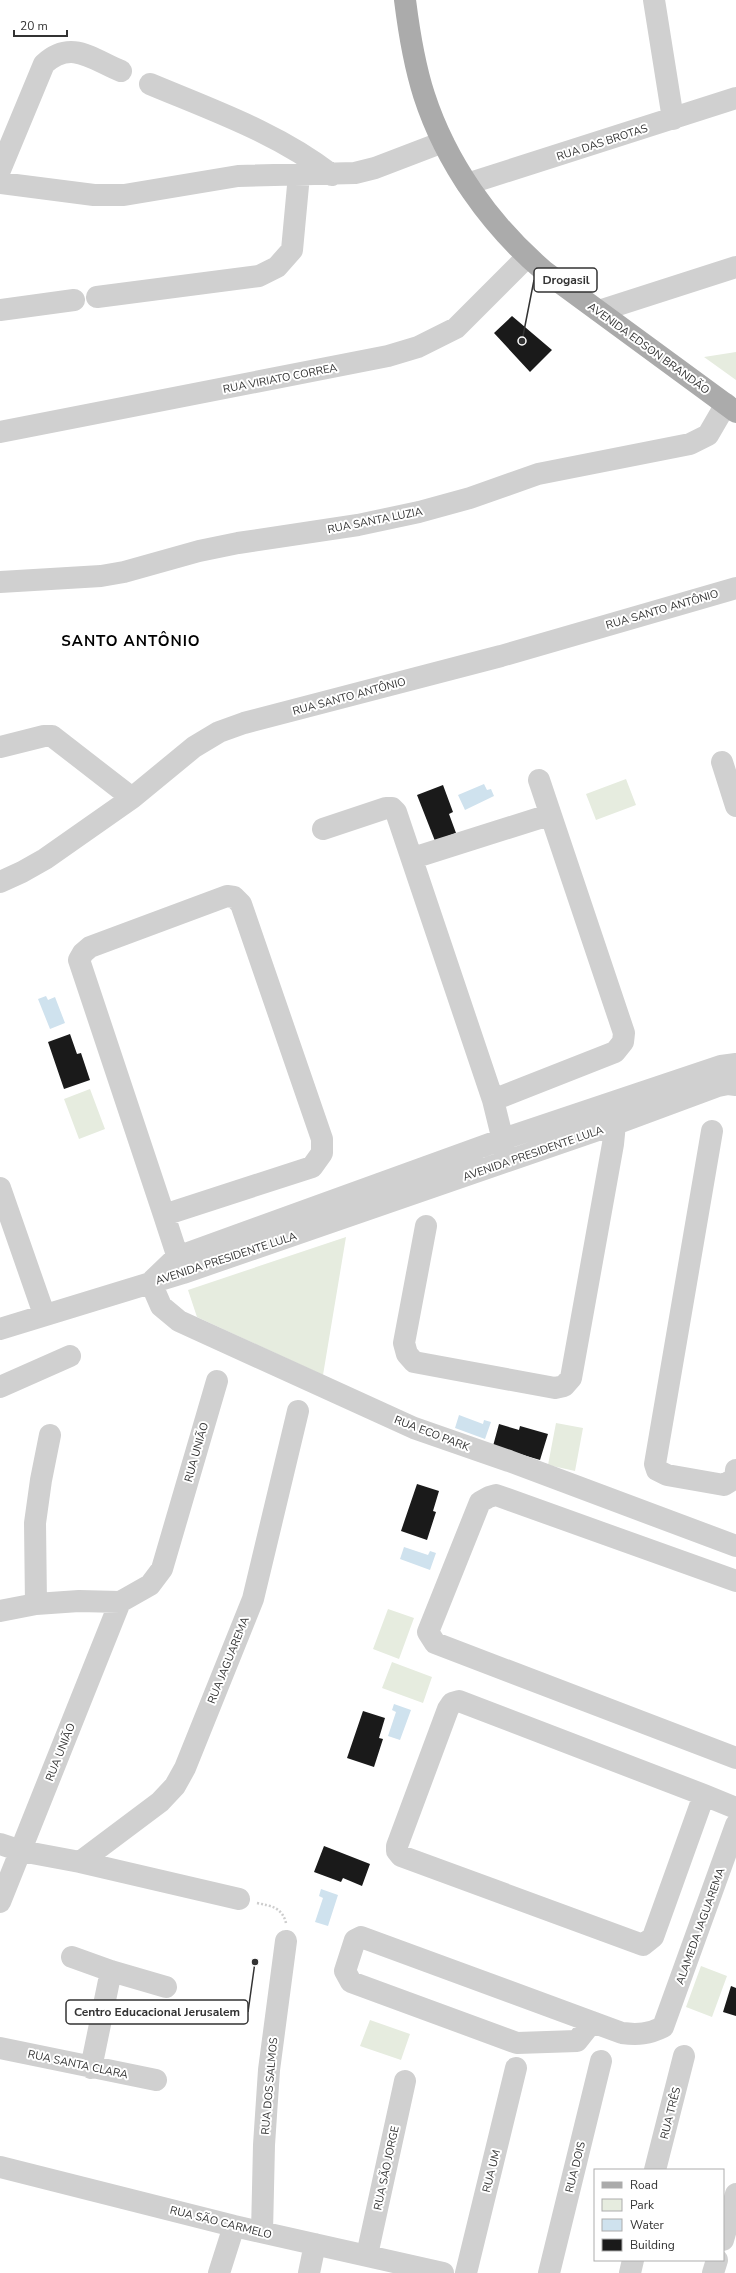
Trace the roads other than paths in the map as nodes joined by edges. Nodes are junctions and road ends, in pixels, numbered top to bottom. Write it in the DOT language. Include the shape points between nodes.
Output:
graph roads {
  1 [pos="405,0"];
  2 [pos="654,0"];
  3 [pos="121,71"];
  4 [pos="150,84"];
  5 [pos="736,98"];
  6 [pos="673,119"];
  7 [pos="443,142"];
  8 [pos="0,170"];
  9 [pos="299,175"];
  10 [pos="332,175"];
  11 [pos="0,182"];
  12 [pos="467,184"];
  13 [pos="527,257"];
  14 [pos="736,267"];
  15 [pos="97,297"];
  16 [pos="74,300"];
  17 [pos="0,310"];
  18 [pos="599,311"];
  19 [pos="731,408"];
  20 [pos="0,432"];
  21 [pos="0,582"];
  22 [pos="736,588"];
  23 [pos="0,747"];
  24 [pos="722,762"];
  25 [pos="539,780"];
  26 [pos="132,798"];
  27 [pos="736,806"];
  28 [pos="549,815"];
  29 [pos="323,829"];
  30 [pos="413,858"];
  31 [pos="0,882"];
  32 [pos="736,1064"];
  33 [pos="736,1086"];
  34 [pos="493,1100"];
  35 [pos="608,1104"];
  36 [pos="615,1124"];
  37 [pos="712,1131"];
  38 [pos="503,1139"];
  39 [pos="508,1161"];
  40 [pos="0,1188"];
  41 [pos="164,1215"];
  42 [pos="426,1226"];
  43 [pos="180,1265"];
  44 [pos="151,1283"];
  45 [pos="44,1314"];
  46 [pos="0,1329"];
  47 [pos="70,1356"];
  48 [pos="217,1381"];
  49 [pos="0,1387"];
  50 [pos="298,1411"];
  51 [pos="50,1435"];
  52 [pos="736,1470"];
  53 [pos="736,1546"];
  54 [pos="736,1581"];
  55 [pos="120,1602"];
  56 [pos="36,1604"];
  57 [pos="0,1611"];
  58 [pos="736,1758"];
  59 [pos="704,1795"];
  60 [pos="736,1808"];
  61 [pos="736,1825"];
  62 [pos="0,1844"];
  63 [pos="21,1851"];
  64 [pos="80,1862"];
  65 [pos="239,1898"];
  66 [pos="0,1902"];
  67 [pos="286,1941"];
  68 [pos="72,1957"];
  69 [pos="111,1971"];
  70 [pos="166,1987"];
  71 [pos="592,2022"];
  72 [pos="0,2048"];
  73 [pos="684,2056"];
  74 [pos="601,2061"];
  75 [pos="91,2068"];
  76 [pos="516,2068"];
  77 [pos="156,2080"];
  78 [pos="405,2081"];
  79 [pos="0,2166"];
  80 [pos="656,2169"];
  81 [pos="736,2194"];
  82 [pos="234,2226"];
  83 [pos="262,2232"];
  84 [pos="724,2236"];
  85 [pos="315,2244"];
  86 [pos="367,2254"];
  87 [pos="633,2261"];
  88 [pos="717,2261"];
  89 [pos="219,2273"];
  90 [pos="309,2273"];
  91 [pos="443,2273"];
  92 [pos="466,2273"];
  93 [pos="549,2273"];
  94 [pos="630,2273"];
  95 [pos="714,2273"];
  1 -- 7 [label="main road, AVENIDA EDSON BRANDÃO" via="419,80"];
  2 -- 6 [label="street"];
  3 -- 8 [label="street" via="76,52 65,51 53,55 44,64"];
  4 -- 10 [label="street" via="269,135 316,162"];
  5 -- 6 [label="street, RUA DAS BROTAS"];
  6 -- 12 [label="street, RUA DAS BROTAS"];
  7 -- 10 [label="street" via="375,168"];
  7 -- 12 [label="main road, AVENIDA EDSON BRANDÃO"];
  9 -- 10 [label="street"];
  9 -- 11 [label="street" via="238,176 124,195 94,195"];
  9 -- 15 [label="street" via="292,250 277,267 259,276"];
  12 -- 13 [label="main road, AVENIDA EDSON BRANDÃO" via="493,220"];
  13 -- 18 [label="main road, AVENIDA EDSON BRANDÃO"];
  13 -- 20 [label="street, RUA VIRIATO CORREA" via="456,328 418,347 388,356"];
  14 -- 18 [label="street"];
  16 -- 17 [label="street"];
  18 -- 19 [label="main road, AVENIDA EDSON BRANDÃO"];
  19 -- 21 [label="street, RUA SANTA LUZIA" via="708,435 690,444 538,474 470,498 419,512 350,526 238,543 101,576"];
  22 -- 26 [label="street, RUA SANTO ANTÔNIO" via="501,656 244,723 219,732 194,747"];
  23 -- 26 [label="street" via="52,736"];
  24 -- 27 [label="street"];
  25 -- 28 [label="street"];
  26 -- 31 [label="street, RUA SANTO ANTÔNIO" via="45,859"];
  28 -- 30 [label="street"];
  28 -- 34 [label="street" via="624,1033 623,1042 615,1052"];
  29 -- 30 [label="street" via="392,808 396,812"];
  30 -- 34 [label="street"];
  32 -- 35 [label="street, AVENIDA PRESIDENTE LULA" via="721,1066"];
  33 -- 36 [label="street, AVENIDA PRESIDENTE LULA" via="718,1086"];
  34 -- 38 [label="street"];
  35 -- 36 [label="street"];
  35 -- 38 [label="street, AVENIDA PRESIDENTE LULA"];
  36 -- 39 [label="street, AVENIDA PRESIDENTE LULA"];
  36 -- 42 [label="street" via="571,1378 564,1386 555,1388 414,1362 407,1354 404,1343"];
  37 -- 52 [label="street" via="655,1464 657,1470 666,1475 724,1485 734,1478"];
  38 -- 39 [label="street"];
  38 -- 43 [label="street, AVENIDA PRESIDENTE LULA"];
  39 -- 43 [label="street, AVENIDA PRESIDENTE LULA"];
  40 -- 45 [label="street"];
  41 -- 41 [label="street" via="312,1167 322,1153 322,1139 242,904 234,897 227,896 90,947 79,960"];
  41 -- 43 [label="street"];
  43 -- 44 [label="street, AVENIDA PRESIDENTE LULA"];
  44 -- 45 [label="street"];
  44 -- 53 [label="street, RUA ECO PARK" via="161,1306 179,1321 407,1425"];
  45 -- 46 [label="street"];
  47 -- 49 [label="street"];
  48 -- 55 [label="street, RUA UNIÃO" via="162,1569 150,1585"];
  50 -- 64 [label="street, RUA JAGUAREMA" via="253,1599 185,1768 175,1786 160,1802"];
  51 -- 56 [label="street" via="35,1523"];
  54 -- 58 [label="street" via="496,1495 480,1502 428,1632 435,1643"];
  55 -- 56 [label="street"];
  55 -- 63 [label="street, RUA UNIÃO"];
  56 -- 57 [label="street"];
  59 -- 59 [label="street" via="459,1701 452,1703 448,1709 397,1851 401,1856 643,1945 653,1937"];
  59 -- 60 [label="street"];
  61 -- 71 [label="street, ALAMEDA JAGUAREMA" via="663,2028 640,2035 622,2033"];
  62 -- 63 [label="street"];
  63 -- 64 [label="street"];
  63 -- 66 [label="street, RUA UNIÃO"];
  64 -- 65 [label="street"];
  67 -- 83 [label="street, RUA DOS SALMOS" via="269,2070"];
  68 -- 69 [label="street"];
  69 -- 70 [label="street"];
  69 -- 75 [label="street"];
  71 -- 71 [label="street" via="361,1937 355,1940 345,1971 351,1982 517,2043 577,2041"];
  72 -- 75 [label="street, RUA SANTA CLARA"];
  73 -- 80 [label="street, RUA TRÊS"];
  74 -- 93 [label="street, RUA DOIS"];
  75 -- 77 [label="street, RUA SANTA CLARA"];
  76 -- 92 [label="street, RUA UM"];
  78 -- 86 [label="street, RUA SÃO JORGE"];
  79 -- 82 [label="street, RUA SÃO CARMELO"];
  81 -- 84 [label="street"];
  82 -- 83 [label="street, RUA SÃO CARMELO"];
  82 -- 89 [label="street"];
  83 -- 85 [label="street, RUA SÃO CARMELO"];
  85 -- 86 [label="street, RUA SÃO CARMELO"];
  85 -- 90 [label="street"];
  86 -- 91 [label="street, RUA SÃO CARMELO"];
  87 -- 94 [label="street"];
  88 -- 95 [label="street"];
}
